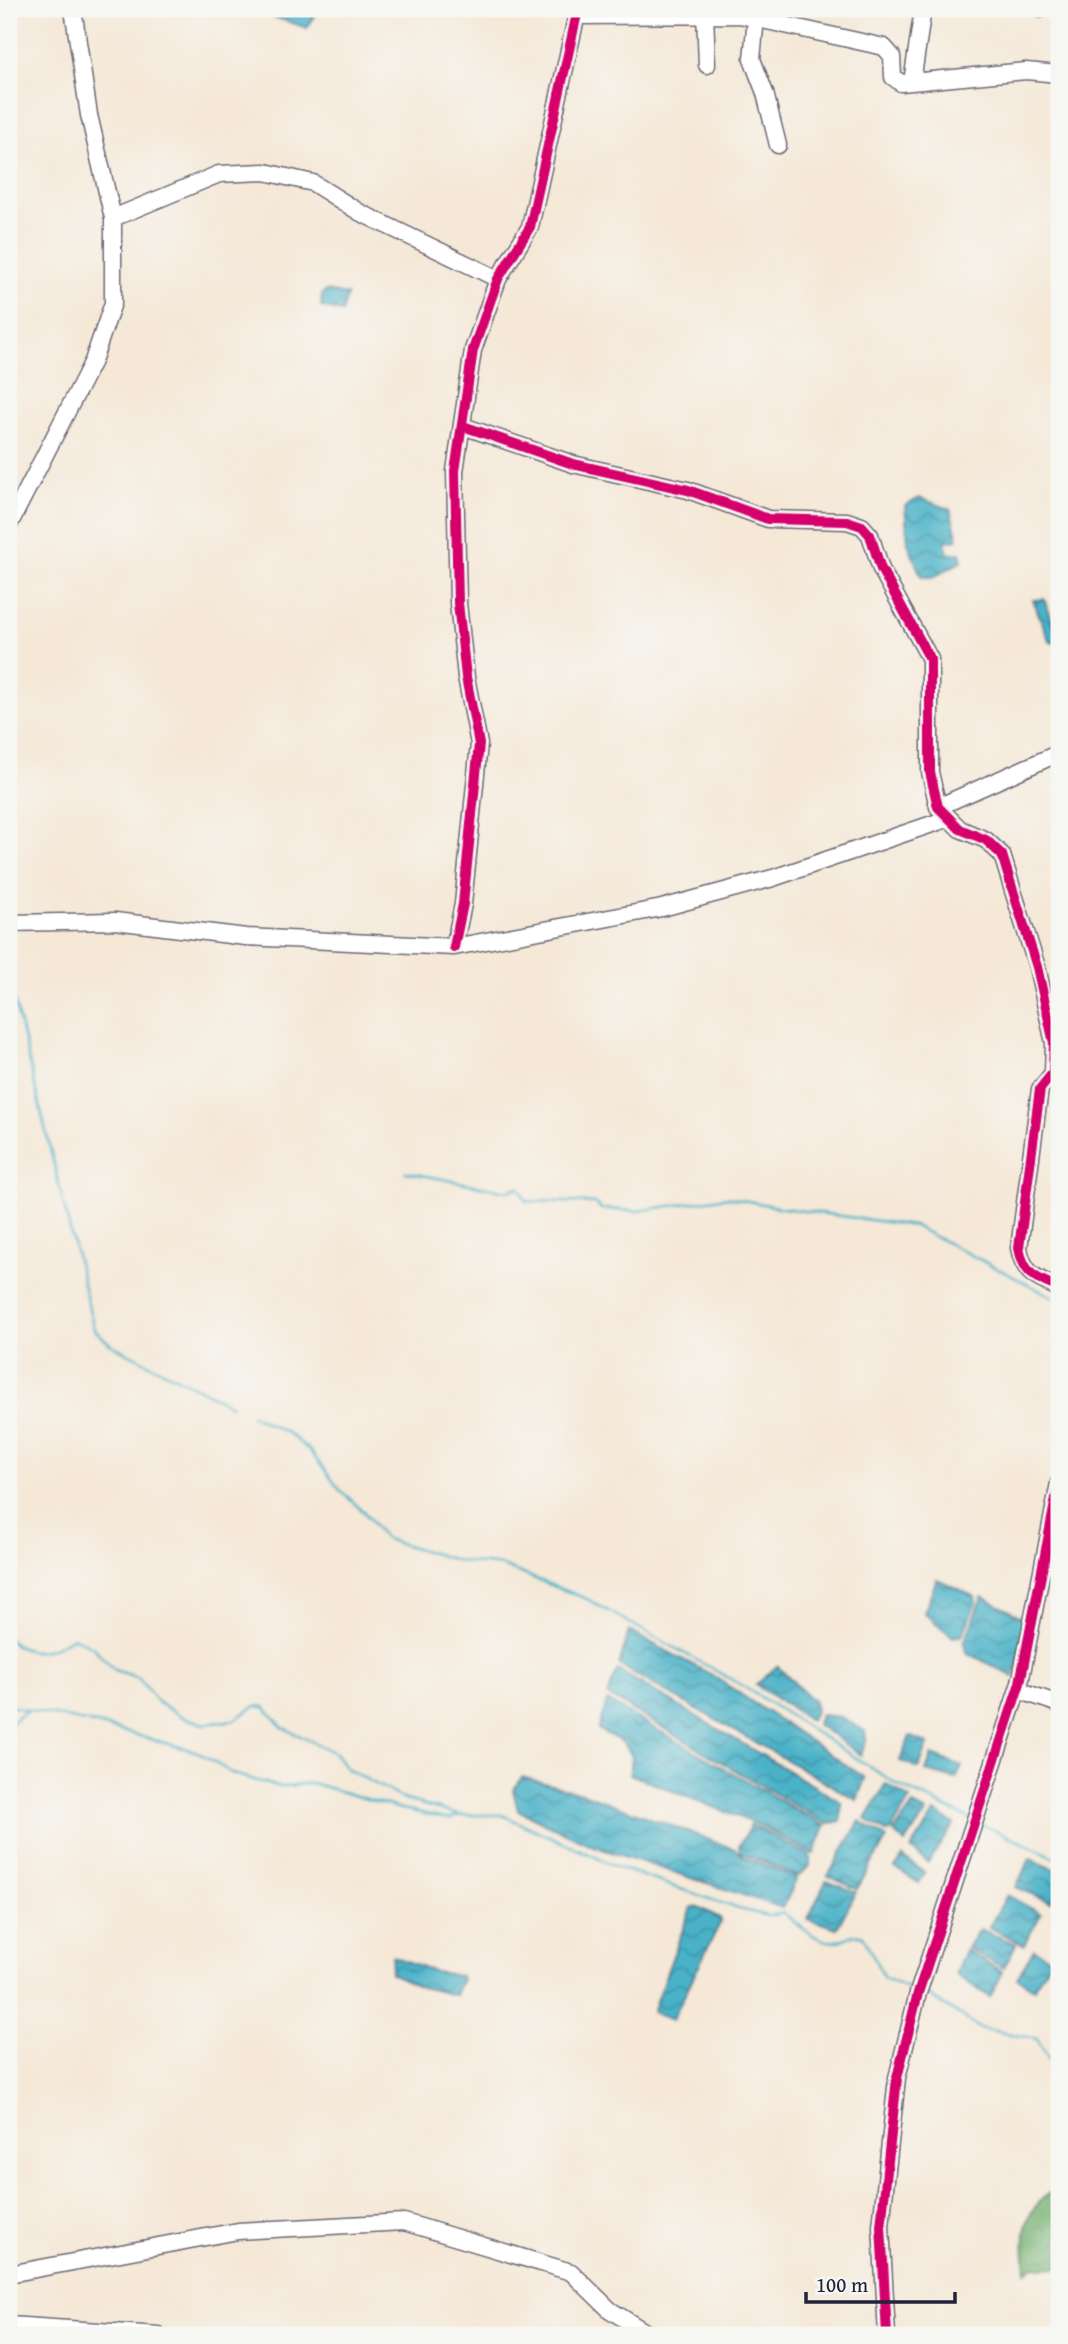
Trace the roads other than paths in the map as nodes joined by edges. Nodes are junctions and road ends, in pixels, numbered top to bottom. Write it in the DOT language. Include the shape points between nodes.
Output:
graph roads {
  1 [pos="73,9"];
  2 [pos="923,9"];
  3 [pos="578,12"];
  4 [pos="705,13"];
  5 [pos="756,18"];
  6 [pos="707,65"];
  7 [pos="1059,74"];
  8 [pos="912,82"];
  9 [pos="778,145"];
  10 [pos="113,218"];
  11 [pos="498,279"];
  12 [pos="463,426"];
  13 [pos="9,525"];
  14 [pos="1059,753"];
  15 [pos="943,813"];
  16 [pos="9,923"];
  17 [pos="454,947"];
  18 [pos="1056,1073"];
  19 [pos="1059,1288"];
  20 [pos="1059,1483"];
  21 [pos="1018,1690"];
  22 [pos="1059,1703"];
  23 [pos="9,2274"];
  24 [pos="9,2325"];
  25 [pos="158,2335"];
  26 [pos="650,2335"];
  27 [pos="887,2335"];
  1 -- 10 [label="street" via="89,115"];
  2 -- 8 [label="street"];
  3 -- 4 [label="street"];
  3 -- 11 [label="street" via="530,227"];
  4 -- 5 [label="street"];
  4 -- 6 [label="street"];
  5 -- 8 [label="street" via="884,47 892,56 897,82"];
  5 -- 9 [label="street" via="752,59"];
  7 -- 8 [label="street" via="1026,71"];
  10 -- 11 [label="street" via="219,174 265,172 313,183 359,212"];
  10 -- 13 [label="street" via="113,303 102,338"];
  11 -- 12 [label="street" via="473,350"];
  12 -- 15 [label="street" via="573,464 688,490 768,519 862,526 930,659 930,772"];
  12 -- 17 [label="street" via="455,471 458,603 479,744 463,904"];
  14 -- 15 [label="street"];
  15 -- 17 [label="street" via="773,878 662,908"];
  15 -- 18 [label="street" via="1002,855 1037,967"];
  16 -- 17 [label="street" via="114,921 246,937"];
  18 -- 19 [label="street" via="1040,1089 1019,1248 1028,1275"];
  20 -- 21 [label="street"];
  21 -- 22 [label="street"];
  21 -- 27 [label="street" via="920,1990 897,2078 882,2214"];
  23 -- 26 [label="street" via="238,2231 404,2222 571,2272 610,2310"];
  24 -- 25 [label="street"];
}
